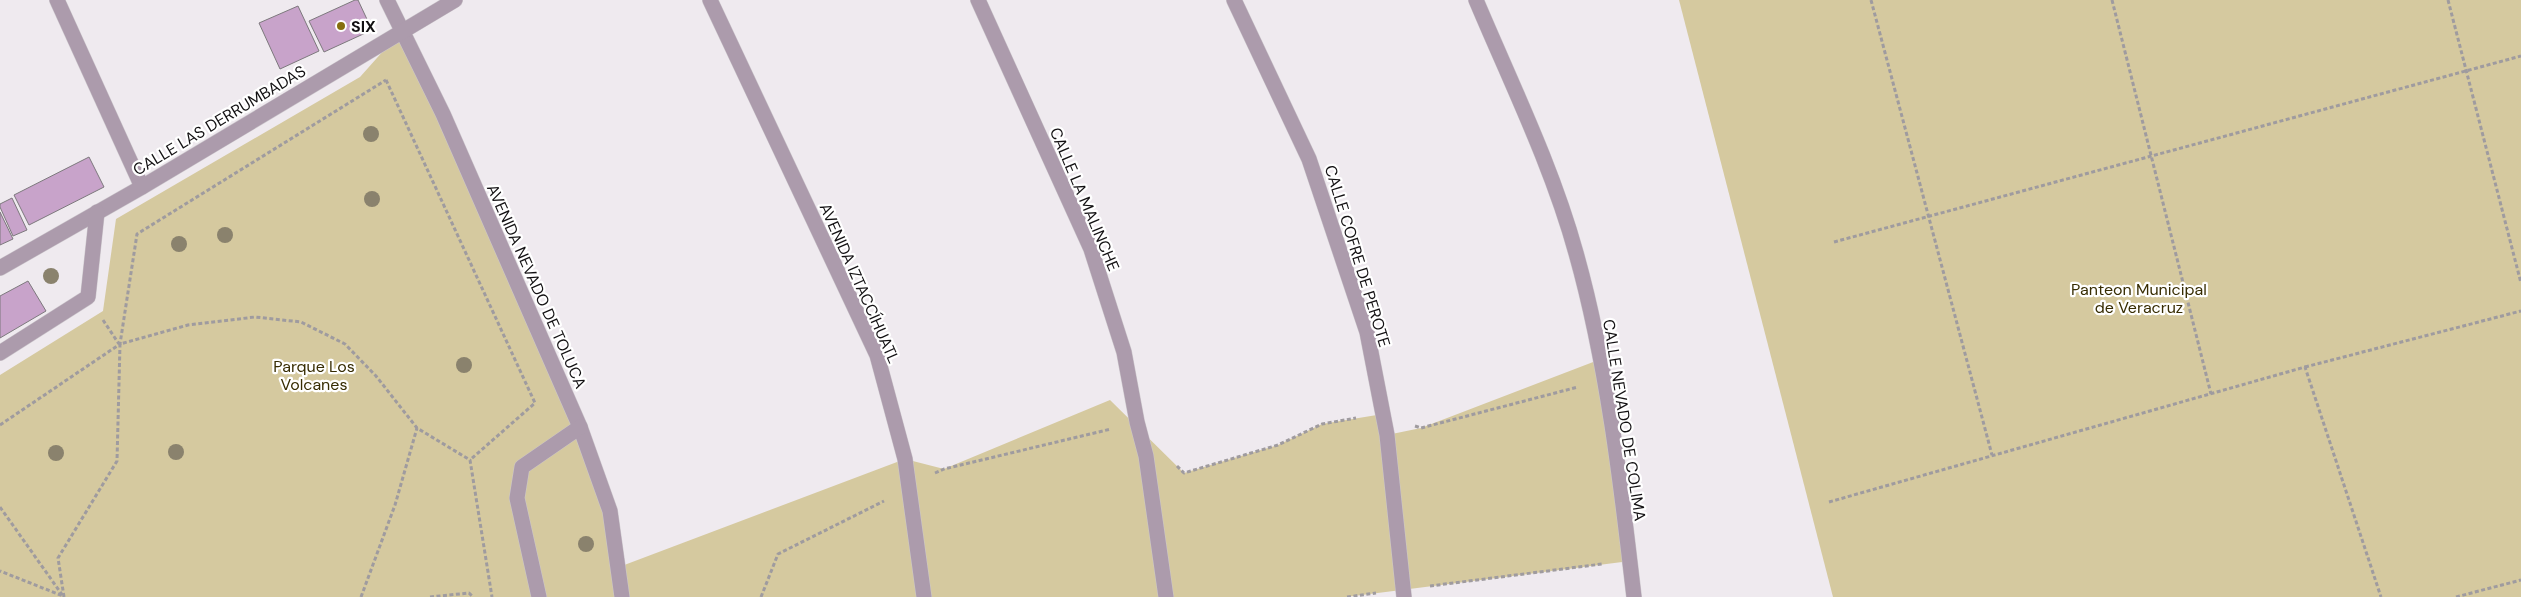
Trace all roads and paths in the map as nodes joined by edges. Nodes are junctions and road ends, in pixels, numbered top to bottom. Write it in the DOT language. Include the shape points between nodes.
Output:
graph roads {
  1 [pos="56,0"];
  2 [pos="387,0"];
  3 [pos="455,0"];
  4 [pos="710,0"];
  5 [pos="978,0"];
  6 [pos="1234,0"];
  7 [pos="1476,0"];
  8 [pos="1871,0"];
  9 [pos="2112,0"];
  10 [pos="2448,0"];
  11 [pos="402,30"];
  12 [pos="2521,56"];
  13 [pos="2467,71"];
  14 [pos="2151,157"];
  15 [pos="142,187"];
  16 [pos="97,212"];
  17 [pos="1928,217"];
  18 [pos="1834,242"];
  19 [pos="0,268"];
  20 [pos="2521,283"];
  21 [pos="2521,311"];
  22 [pos="120,344"];
  23 [pos="0,353"];
  24 [pos="2305,366"];
  25 [pos="1604,381"];
  26 [pos="2212,394"];
  27 [pos="1382,414"];
  28 [pos="1137,422"];
  29 [pos="0,425"];
  30 [pos="580,427"];
  31 [pos="417,428"];
  32 [pos="1992,455"];
  33 [pos="1170,458"];
  34 [pos="470,460"];
  35 [pos="909,488"];
  36 [pos="1829,502"];
  37 [pos="0,507"];
  38 [pos="1630,561"];
  39 [pos="0,571"];
  40 [pos="2521,580"];
  41 [pos="1403,593"];
  42 [pos="63,597"];
  43 [pos="361,597"];
  44 [pos="430,597"];
  45 [pos="473,597"];
  46 [pos="492,597"];
  47 [pos="539,597"];
  48 [pos="622,597"];
  49 [pos="761,597"];
  50 [pos="924,597"];
  51 [pos="1166,597"];
  52 [pos="1347,597"];
  53 [pos="1634,597"];
  54 [pos="2381,597"];
  55 [pos="2456,597"];
  1 -- 15 [label="street"];
  2 -- 11 [label="street, AVENIDA NEVADO DE TOLUCA"];
  3 -- 11 [label="street, CALLE LAS DERRUMBADAS"];
  4 -- 35 [label="street, AVENIDA IZTACCÍHUATL" via="877,355 905,459"];
  5 -- 28 [label="street, CALLE LA MALINCHE" via="1091,249 1124,352"];
  6 -- 27 [label="street, CALLE COFRE DE PEROTE" via="1309,159 1367,332"];
  7 -- 25 [label="street, CALLE NEVADO DE COLIMA" via="1553,181 1576,254"];
  8 -- 17 [label="path"];
  9 -- 14 [label="path"];
  10 -- 13 [label="path"];
  11 -- 15 [label="street, CALLE LAS DERRUMBADAS"];
  11 -- 30 [label="street, AVENIDA NEVADO DE TOLUCA"];
  12 -- 13 [label="path"];
  13 -- 14 [label="path"];
  13 -- 20 [label="path"];
  14 -- 17 [label="path"];
  14 -- 26 [label="path"];
  15 -- 16 [label="street, CALLE LAS DERRUMBADAS"];
  16 -- 19 [label="street, CALLE LAS DERRUMBADAS"];
  16 -- 23 [label="street" via="88,298"];
  17 -- 18 [label="path"];
  17 -- 32 [label="path"];
  21 -- 24 [label="path"];
  22 -- 29 [label="path"];
  22 -- 31 [label="path" via="188,325 254,317 301,322 345,344 376,376"];
  22 -- 34 [label="path" via="137,234 386,80 535,403"];
  22 -- 42 [label="path" via="118,461 58,558"];
  24 -- 26 [label="path"];
  24 -- 54 [label="path"];
  25 -- 27 [label="path" via="1421,428"];
  25 -- 38 [label="street, CALLE NEVADO DE COLIMA"];
  26 -- 32 [label="path"];
  27 -- 33 [label="path" via="1322,424 1278,445 1184,473"];
  27 -- 41 [label="street, CALLE COFRE DE PEROTE"];
  28 -- 35 [label="path" via="944,469"];
  28 -- 51 [label="street, CALLE LA MALINCHE" via="1146,456"];
  30 -- 47 [label="street" via="522,467 517,498"];
  30 -- 48 [label="street, AVENIDA NEVADO DE TOLUCA" via="610,511"];
  31 -- 34 [label="path"];
  31 -- 43 [label="path" via="395,505"];
  32 -- 36 [label="path"];
  34 -- 46 [label="path"];
  35 -- 49 [label="path" via="778,554"];
  35 -- 50 [label="street, AVENIDA IZTACCÍHUATL"];
  37 -- 42 [label="path"];
  38 -- 41 [label="path"];
  38 -- 53 [label="street, CALLE NEVADO DE COLIMA"];
  39 -- 42 [label="path"];
  40 -- 55 [label="path"];
  41 -- 52 [label="path"];
  44 -- 45 [label="path" via="469,593"];
}
